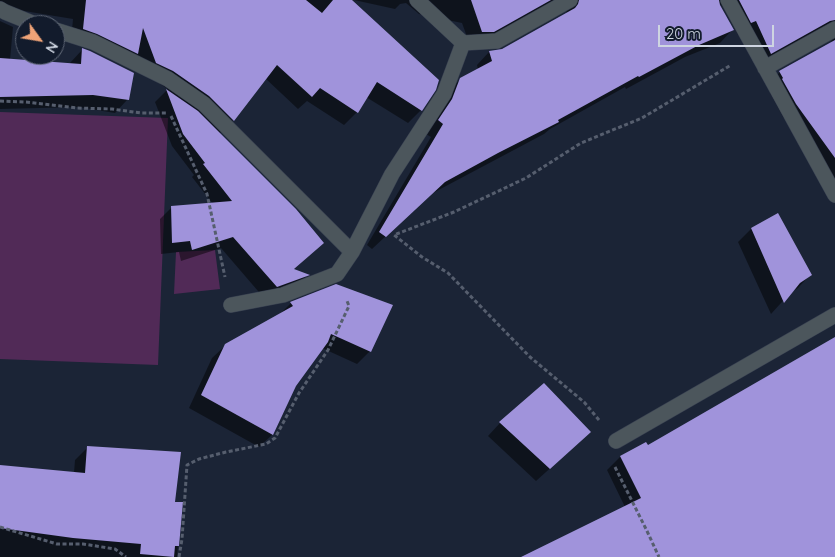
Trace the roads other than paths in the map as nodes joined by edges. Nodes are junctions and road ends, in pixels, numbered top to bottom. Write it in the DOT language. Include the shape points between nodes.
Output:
graph roads {
  1 [pos="417,0"];
  2 [pos="570,0"];
  3 [pos="728,0"];
  4 [pos="0,9"];
  5 [pos="15,15"];
  6 [pos="835,29"];
  7 [pos="65,33"];
  8 [pos="463,42"];
  9 [pos="765,68"];
  10 [pos="835,195"];
  11 [pos="352,252"];
  12 [pos="231,305"];
  13 [pos="835,315"];
  14 [pos="616,441"];
  1 -- 8 [label="street"];
  2 -- 8 [label="street" via="497,41"];
  3 -- 9 [label="street"];
  4 -- 5 [label="street"];
  6 -- 9 [label="street"];
  7 -- 11 [label="street" via="93,42 168,79 204,104"];
  8 -- 11 [label="street" via="444,94 392,174"];
  9 -- 10 [label="street"];
  11 -- 12 [label="street" via="337,274 283,295"];
  13 -- 14 [label="street"];
}
